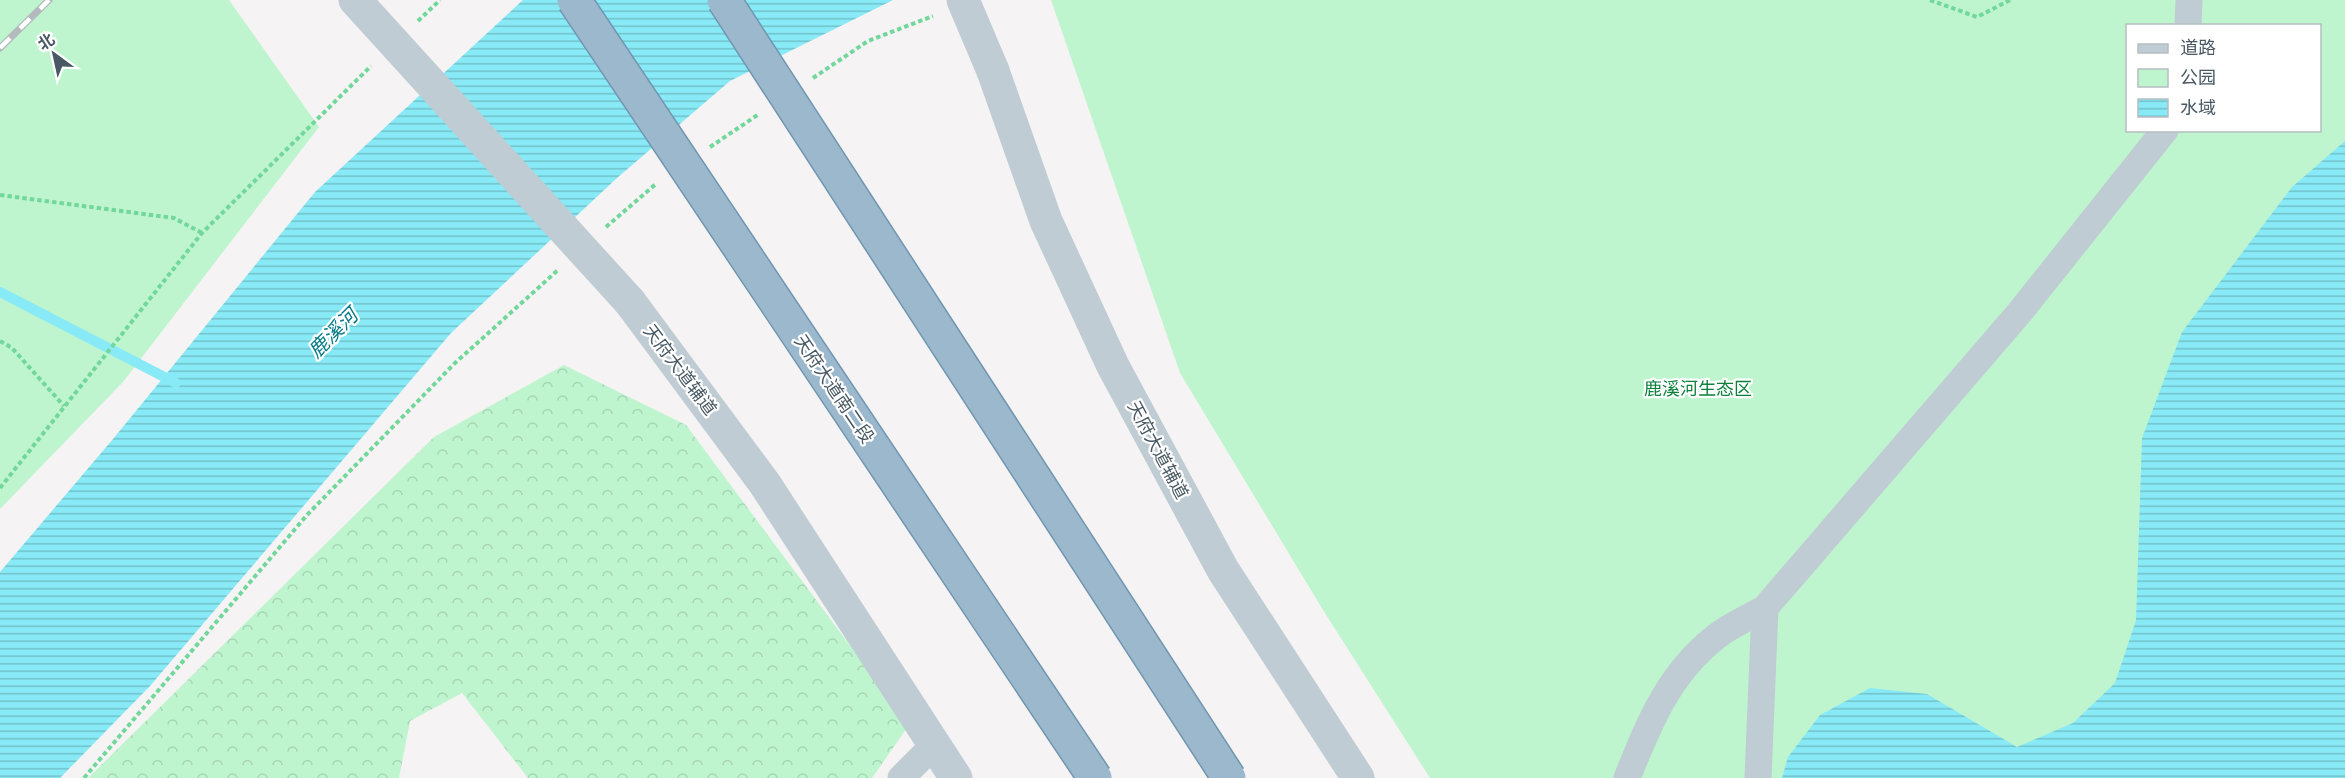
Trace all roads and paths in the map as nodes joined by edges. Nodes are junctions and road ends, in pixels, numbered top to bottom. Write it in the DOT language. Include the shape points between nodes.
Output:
graph roads {
  1 [pos="355,0"];
  2 [pos="440,0"];
  3 [pos="574,0"];
  4 [pos="724,0"];
  5 [pos="1930,0"];
  6 [pos="2010,0"];
  7 [pos="2190,0"];
  8 [pos="953,6"];
  9 [pos="416,23"];
  10 [pos="2187,24"];
  11 [pos="375,62"];
  12 [pos="810,80"];
  13 [pos="761,112"];
  14 [pos="2163,132"];
  15 [pos="703,152"];
  16 [pos="664,177"];
  17 [pos="0,195"];
  18 [pos="602,231"];
  19 [pos="202,233"];
  20 [pos="567,262"];
  21 [pos="0,340"];
  22 [pos="64,406"];
  23 [pos="0,488"];
  24 [pos="1765,608"];
  25 [pos="934,745"];
  26 [pos="84,778"];
  27 [pos="901,778"];
  28 [pos="956,778"];
  29 [pos="1095,778"];
  30 [pos="1229,778"];
  31 [pos="1358,778"];
  32 [pos="1627,778"];
  33 [pos="1758,778"];
  1 -- 25 [label="street, 天府大道辅道, bridge" via="630,302 765,484"];
  2 -- 9 [label="path"];
  3 -- 29 [label="highway, 天府大道南二段, bridge"];
  4 -- 30 [label="highway, bridge"];
  5 -- 6 [label="path" via="1977,17"];
  7 -- 10 [label="street"];
  8 -- 12 [label="path" via="868,41"];
  8 -- 31 [label="street, 天府大道辅道, bridge" via="993,71 1046,221 1113,366 1222,570"];
  11 -- 19 [label="path"];
  13 -- 15 [label="path"];
  14 -- 24 [label="street" via="2020,312"];
  16 -- 18 [label="path"];
  17 -- 19 [label="path" via="174,218"];
  19 -- 22 [label="path"];
  20 -- 26 [label="path" via="454,364 307,515"];
  21 -- 22 [label="path" via="12,348"];
  22 -- 23 [label="path"];
  24 -- 32 [label="street" via="1719,634 1688,661 1653,713"];
  24 -- 33 [label="street"];
  25 -- 27 [label="street"];
  25 -- 28 [label="street, 天府大道辅道"];
}
